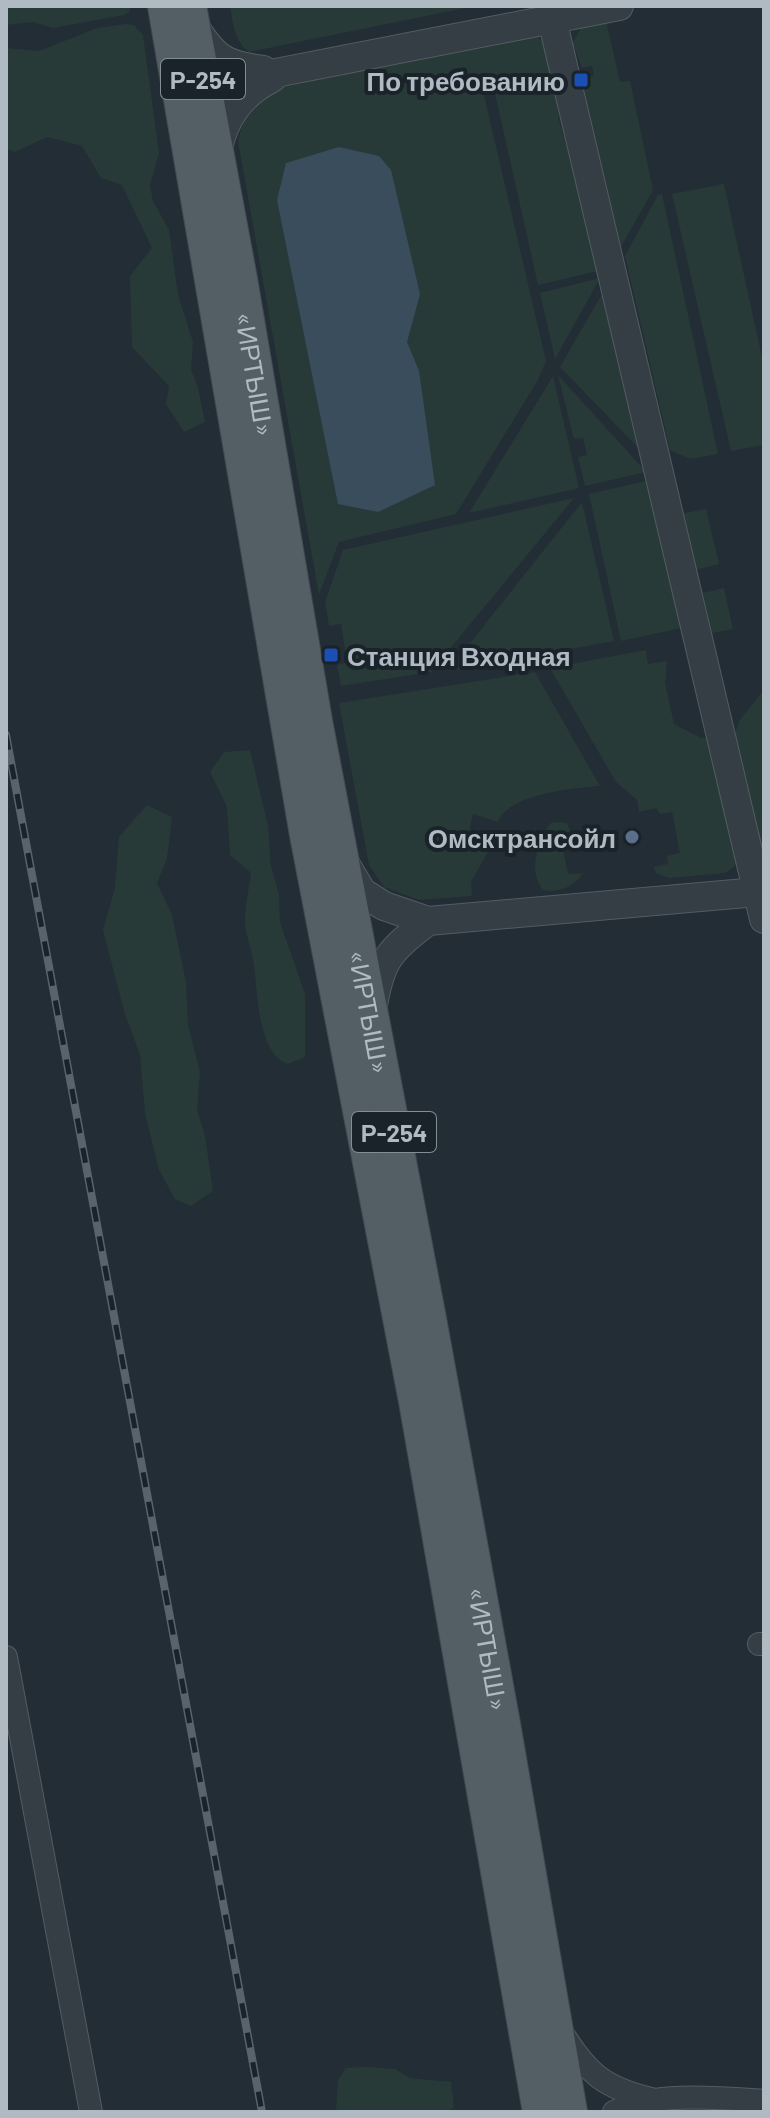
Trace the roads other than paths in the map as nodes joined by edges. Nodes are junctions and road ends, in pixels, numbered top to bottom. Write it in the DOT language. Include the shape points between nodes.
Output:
graph roads {
  1 [pos="619,6"];
  2 [pos="182,11"];
  3 [pos="552,19"];
  4 [pos="284,73"];
  5 [pos="192,90"];
  6 [pos="217,152"];
  7 [pos="341,858"];
  8 [pos="760,906"];
  9 [pos="428,921"];
  10 [pos="372,1015"];
  11 [pos="6,1657"];
  12 [pos="555,2021"];
  13 [pos="660,2101"];
  14 [pos="764,2101"];
  15 [pos="91,2112"];
  16 [pos="540,2112"];
  17 [pos="570,2112"];
  18 [pos="614,2112"];
  1 -- 3 [label="street"];
  2 -- 4 [label="street" via="226,62"];
  2 -- 5 [label="main road, «ИРТЫШ» / Р-254"];
  3 -- 4 [label="street"];
  3 -- 8 [label="street"];
  4 -- 5 [label="street"];
  4 -- 6 [label="street" via="255,87 235,106 222,128"];
  5 -- 6 [label="main road, «ИРТЫШ» / Р-254"];
  5 -- 16 [label="main road, «ИРТЫШ» / Р-254" via="304,819 416,1401"];
  6 -- 7 [label="main road, «ИРТЫШ» / Р-254"];
  7 -- 9 [label="street" via="362,892"];
  7 -- 10 [label="main road, «ИРТЫШ» / Р-254"];
  8 -- 9 [label="street"];
  9 -- 10 [label="street" via="394,948 377,980"];
  10 -- 12 [label="main road, «ИРТЫШ» / Р-254"];
  11 -- 15 [label="street"];
  12 -- 13 [label="street" via="582,2064 600,2080 625,2093"];
  12 -- 17 [label="main road, «ИРТЫШ» / Р-254"];
  13 -- 14 [label="street"];
  13 -- 18 [label="street"];
}
